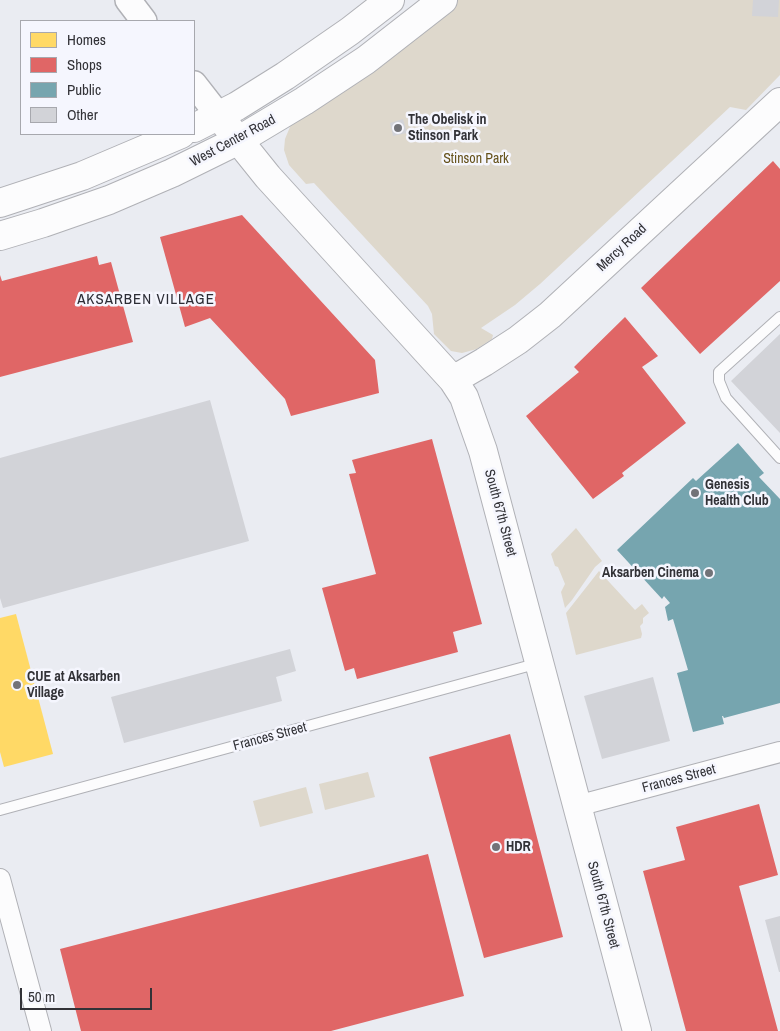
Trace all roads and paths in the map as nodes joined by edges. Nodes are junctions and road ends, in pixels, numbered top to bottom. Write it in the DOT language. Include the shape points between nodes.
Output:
graph roads {
  1 [pos="128,0"];
  2 [pos="390,0"];
  3 [pos="443,0"];
  4 [pos="143,20"];
  5 [pos="195,85"];
  6 [pos="780,102"];
  7 [pos="219,116"];
  8 [pos="195,128"];
  9 [pos="179,135"];
  10 [pos="239,140"];
  11 [pos="0,203"];
  12 [pos="0,236"];
  13 [pos="780,317"];
  14 [pos="453,380"];
  15 [pos="780,458"];
  16 [pos="539,663"];
  17 [pos="780,752"];
  18 [pos="577,806"];
  19 [pos="0,810"];
  20 [pos="0,879"];
  21 [pos="41,1031"];
  22 [pos="637,1031"];
  1 -- 4 [label="street"];
  2 -- 7 [label="main road" via="305,62"];
  3 -- 10 [label="main road, West Center Road" via="366,60"];
  5 -- 7 [label="street, South 67th Street"];
  6 -- 14 [label="main road, Mercy Road" via="550,315 518,340"];
  7 -- 8 [label="main road"];
  7 -- 10 [label="main road, South 67th Street"];
  9 -- 11 [label="main road" via="96,170"];
  10 -- 12 [label="main road, West Center Road" via="109,200"];
  10 -- 14 [label="main road, South 67th Street" via="268,177"];
  13 -- 15 [label="lane" via="719,372 718,381 726,398"];
  14 -- 16 [label="main road, South 67th Street" via="464,397 483,451"];
  16 -- 18 [label="main road, South 67th Street"];
  16 -- 19 [label="lane, Frances Street"];
  17 -- 18 [label="street, Frances Street"];
  18 -- 22 [label="main road, South 67th Street"];
  20 -- 21 [label="street"];
}
